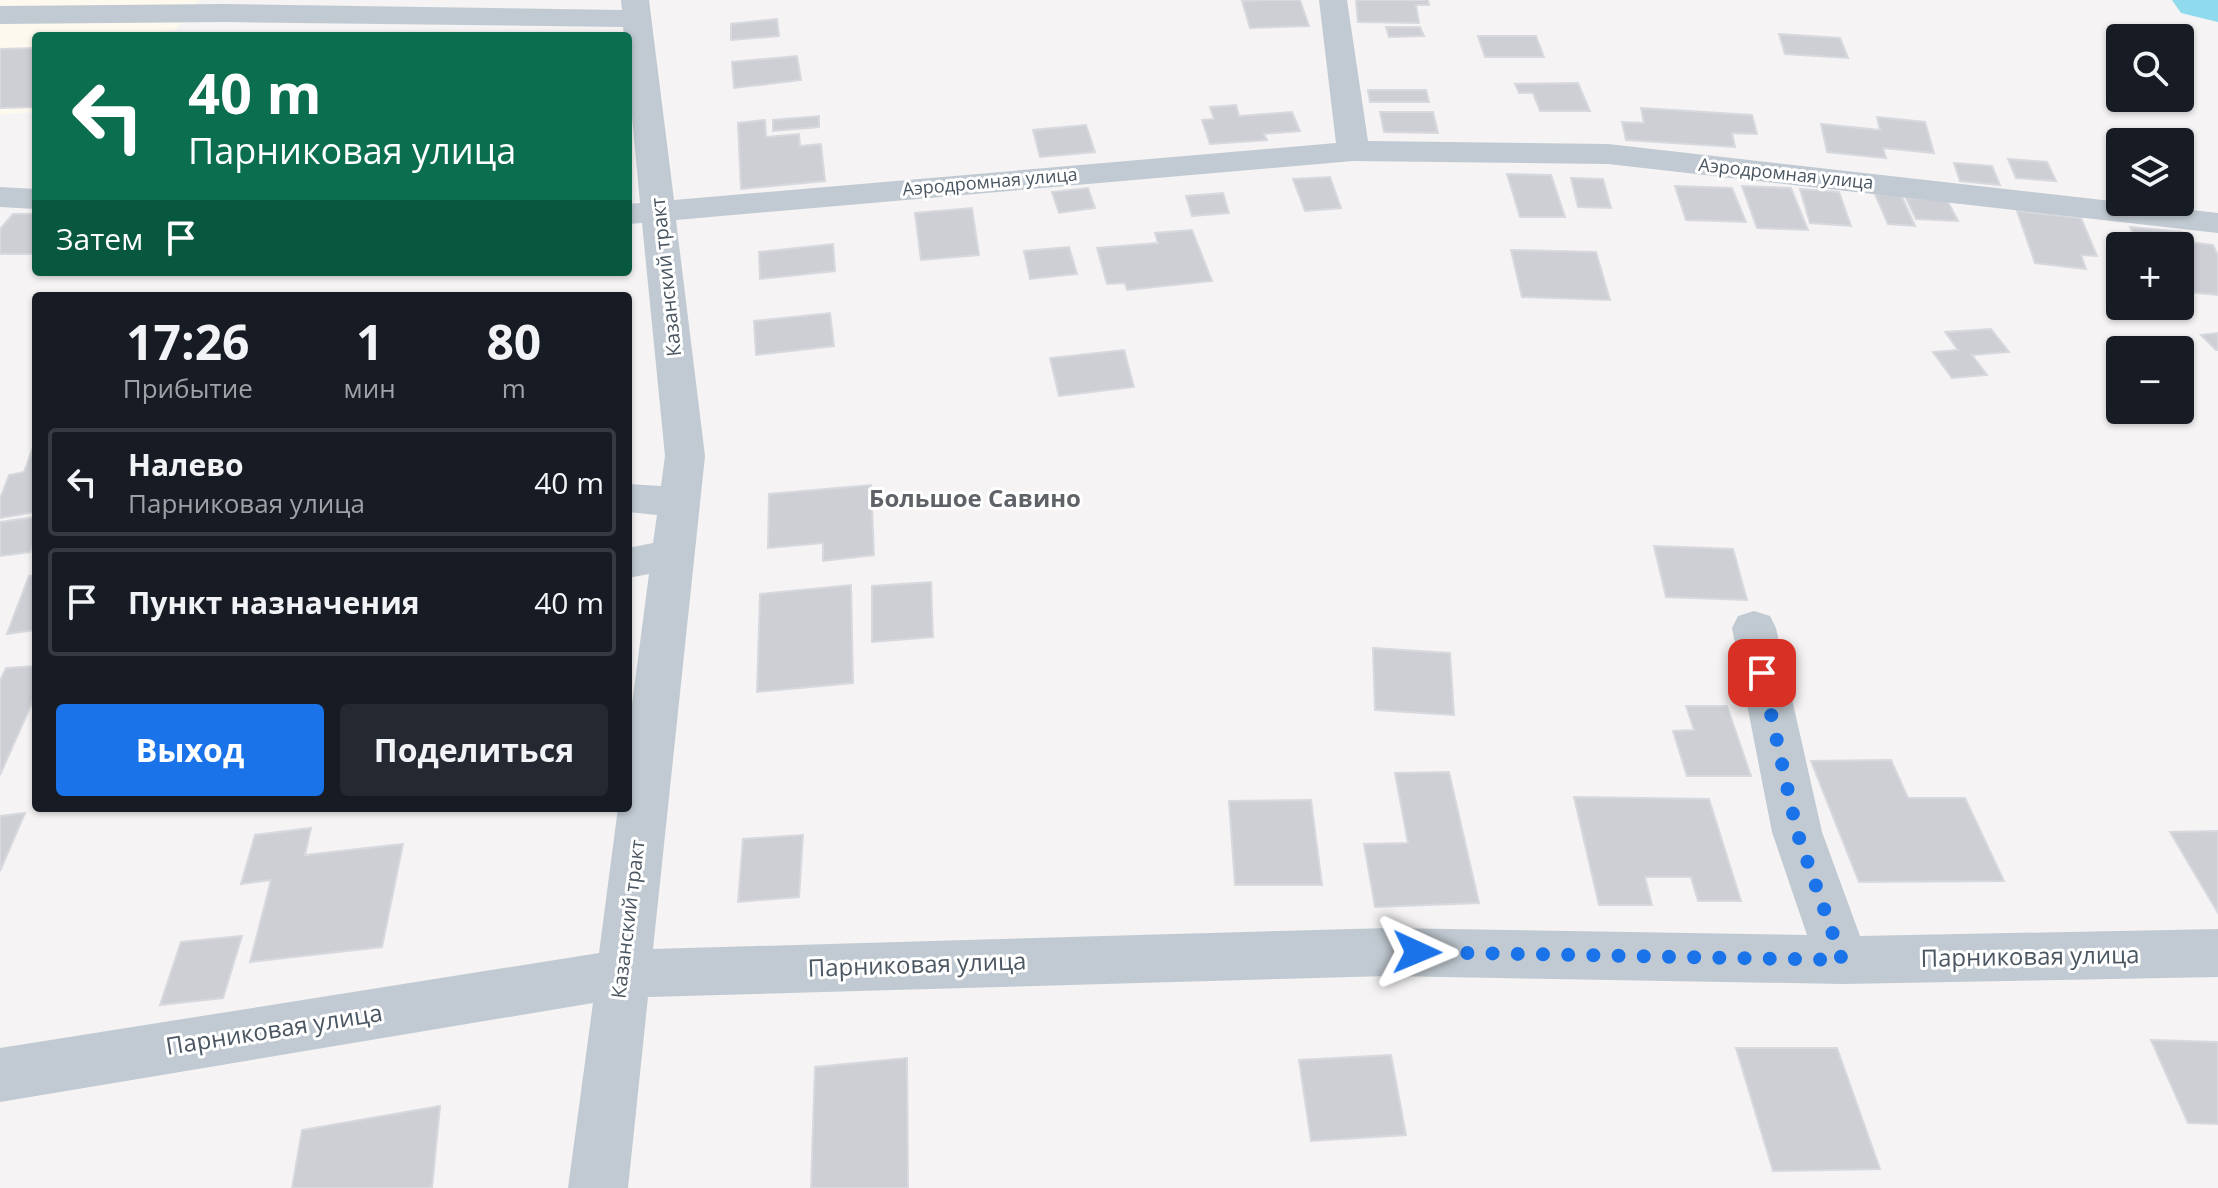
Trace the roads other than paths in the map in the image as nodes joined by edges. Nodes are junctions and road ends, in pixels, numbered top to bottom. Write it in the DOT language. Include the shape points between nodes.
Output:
graph roads {
  1 [pos="1333,0"];
  2 [pos="18,10"];
  3 [pos="636,10"];
  4 [pos="227,24"];
  5 [pos="1353,151"];
  6 [pos="0,197"];
  7 [pos="32,199"];
  8 [pos="644,213"];
  9 [pos="2218,223"];
  10 [pos="632,498"];
  11 [pos="679,502"];
  12 [pos="673,554"];
  13 [pos="632,562"];
  14 [pos="1754,628"];
  15 [pos="2218,953"];
  16 [pos="1842,960"];
  17 [pos="621,974"];
  18 [pos="0,1075"];
  19 [pos="598,1188"];
  1 -- 5 [label="street"];
  2 -- 4 [label="street"];
  3 -- 4 [label="street"];
  3 -- 8 [label="street, Казанский тракт"];
  5 -- 8 [label="street, Аэродромная улица"];
  5 -- 9 [label="street, Аэродромная улица" via="1608,154"];
  6 -- 7 [label="street"];
  8 -- 11 [label="street, Казанский тракт" via="685,456"];
  10 -- 11 [label="street"];
  11 -- 12 [label="street, Казанский тракт"];
  12 -- 13 [label="street"];
  12 -- 17 [label="street, Казанский тракт"];
  14 -- 16 [label="street" via="1797,832"];
  15 -- 16 [label="street, Парниковая улица"];
  16 -- 17 [label="street, Парниковая улица" via="1387,952"];
  17 -- 18 [label="street, Парниковая улица"];
  17 -- 19 [label="street, Казанский тракт"];
}
